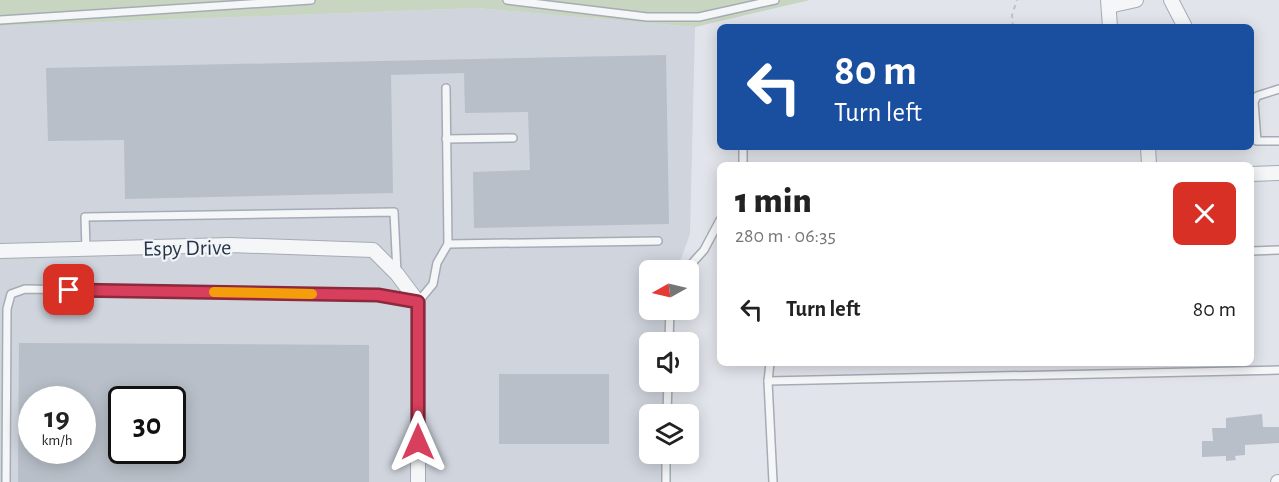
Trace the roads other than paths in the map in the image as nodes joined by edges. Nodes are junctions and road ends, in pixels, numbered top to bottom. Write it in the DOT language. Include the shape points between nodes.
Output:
graph roads {
  1 [pos="311,0"];
  2 [pos="507,0"];
  3 [pos="775,0"];
  4 [pos="1136,0"];
  5 [pos="1171,0"];
  6 [pos="1109,3"];
  7 [pos="195,4"];
  8 [pos="0,20"];
  9 [pos="1110,24"];
  10 [pos="1183,24"];
  11 [pos="446,88"];
  12 [pos="1279,89"];
  13 [pos="513,138"];
  14 [pos="446,139"];
  15 [pos="1279,141"];
  16 [pos="1279,173"];
  17 [pos="1254,174"];
  18 [pos="717,226"];
  19 [pos="658,241"];
  20 [pos="448,244"];
  21 [pos="87,249"];
  22 [pos="1279,250"];
  23 [pos="0,251"];
  24 [pos="1254,251"];
  25 [pos="695,260"];
  26 [pos="397,274"];
  27 [pos="418,302"];
  28 [pos="770,366"];
  29 [pos="1279,370"];
  30 [pos="768,381"];
  31 [pos="666,464"];
  32 [pos="6,482"];
  33 [pos="418,482"];
  34 [pos="666,482"];
  35 [pos="772,482"];
  1 -- 7 [label="lane"];
  2 -- 3 [label="lane" via="647,17 699,17"];
  4 -- 6 [label="street"];
  5 -- 10 [label="street"];
  6 -- 9 [label="street"];
  7 -- 8 [label="lane"];
  11 -- 14 [label="lane"];
  12 -- 15 [label="lane" via="1257,96 1254,102 1257,141"];
  13 -- 14 [label="lane"];
  14 -- 20 [label="lane"];
  16 -- 17 [label="street"];
  18 -- 25 [label="lane"];
  19 -- 20 [label="lane"];
  20 -- 27 [label="lane" via="437,263 433,284"];
  21 -- 23 [label="street, Espy Drive"];
  21 -- 26 [label="street, Espy Drive" via="230,245 373,250"];
  21 -- 26 [label="lane" via="85,217 394,212"];
  22 -- 24 [label="lane"];
  26 -- 27 [label="street"];
  27 -- 32 [label="lane" via="378,295 25,290 11,294 7,309"];
  27 -- 33 [label="street"];
  28 -- 30 [label="lane"];
  29 -- 30 [label="lane"];
  30 -- 35 [label="lane"];
  31 -- 34 [label="lane"];
}
